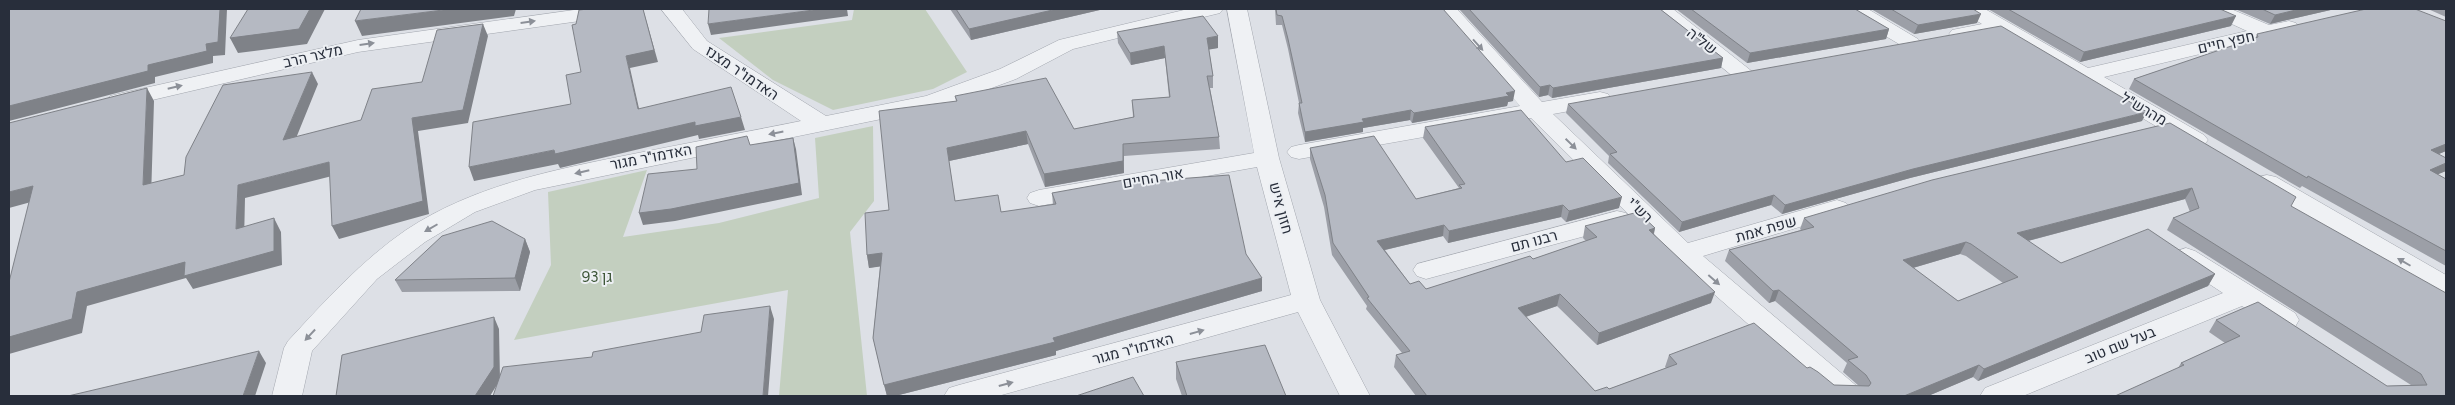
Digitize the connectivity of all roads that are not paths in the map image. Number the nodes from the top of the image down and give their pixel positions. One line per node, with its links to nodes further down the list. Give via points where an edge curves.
1 (623, 9): 18 (street, מלצר הרב, one-way to 1, via 358,46)
2 (671, 9): 20 (street, האדמו"ר מצנז, via 700,45)
3 (1213, 9): 20 (street, האדמו"ר מגור, via 1066,44 1008,74 932,102)
4 (1237, 9): 25 (street, חזון איש)
5 (1446, 9): 19 (street, רש"י, one-way to 19)
6 (1660, 9): 16 (street, של"ה, via 1753,71)
7 (1854, 9): 13 (street)
8 (1971, 9): 11 (street, מהרש"ל)
9 (2216, 9): 12 (street)
10 (2312, 22): 12 (street, חפץ חיים)
11 (1999, 27): 13 (street); 15 (street, מהרש"ל)
12 (2267, 32): 15 (street, חפץ חיים)
13 (1927, 40): 14 (street)
14 (1881, 49)
15 (2085, 75): 21 (street, מהרש"ל)
16 (1715, 78)
17 (1621, 95): 19 (street)
18 (100, 105)
19 (1536, 110): 23 (street); 29 (street, רש"י, one-way to 29)
20 (824, 124): 37 (street, האדמו"ר מגור, one-way to 37, via 528,184 466,207 416,236 368,273 298,348)
21 (2168, 124): 22 (street); 24 (street, מהרש"ל)
22 (2140, 131)
23 (1299, 152)
24 (2218, 153)
25 (1267, 158): 27 (street, אור החיים); 35 (street, חזון איש)
26 (2251, 172): 33 (street, one-way to 26)
27 (1039, 198)
28 (1862, 201): 31 (street, שפת אמת)
29 (1641, 212): 31 (street, רש"י); 32 (street, רבנו תם)
30 (2168, 245): 34 (street)
31 (1683, 253): 40 (street, רש"י, one-way to 40)
32 (1426, 270)
33 (2446, 287)
34 (2246, 294): 36 (street); 41 (street, בעל שם טוב)
35 (1306, 300): 38 (street, האדמו"ר מגור, one-way to 35); 39 (street, חזון איש)
36 (2303, 332)
37 (287, 396)
38 (959, 396)
39 (1355, 396)
40 (1849, 396)
41 (1995, 396)

